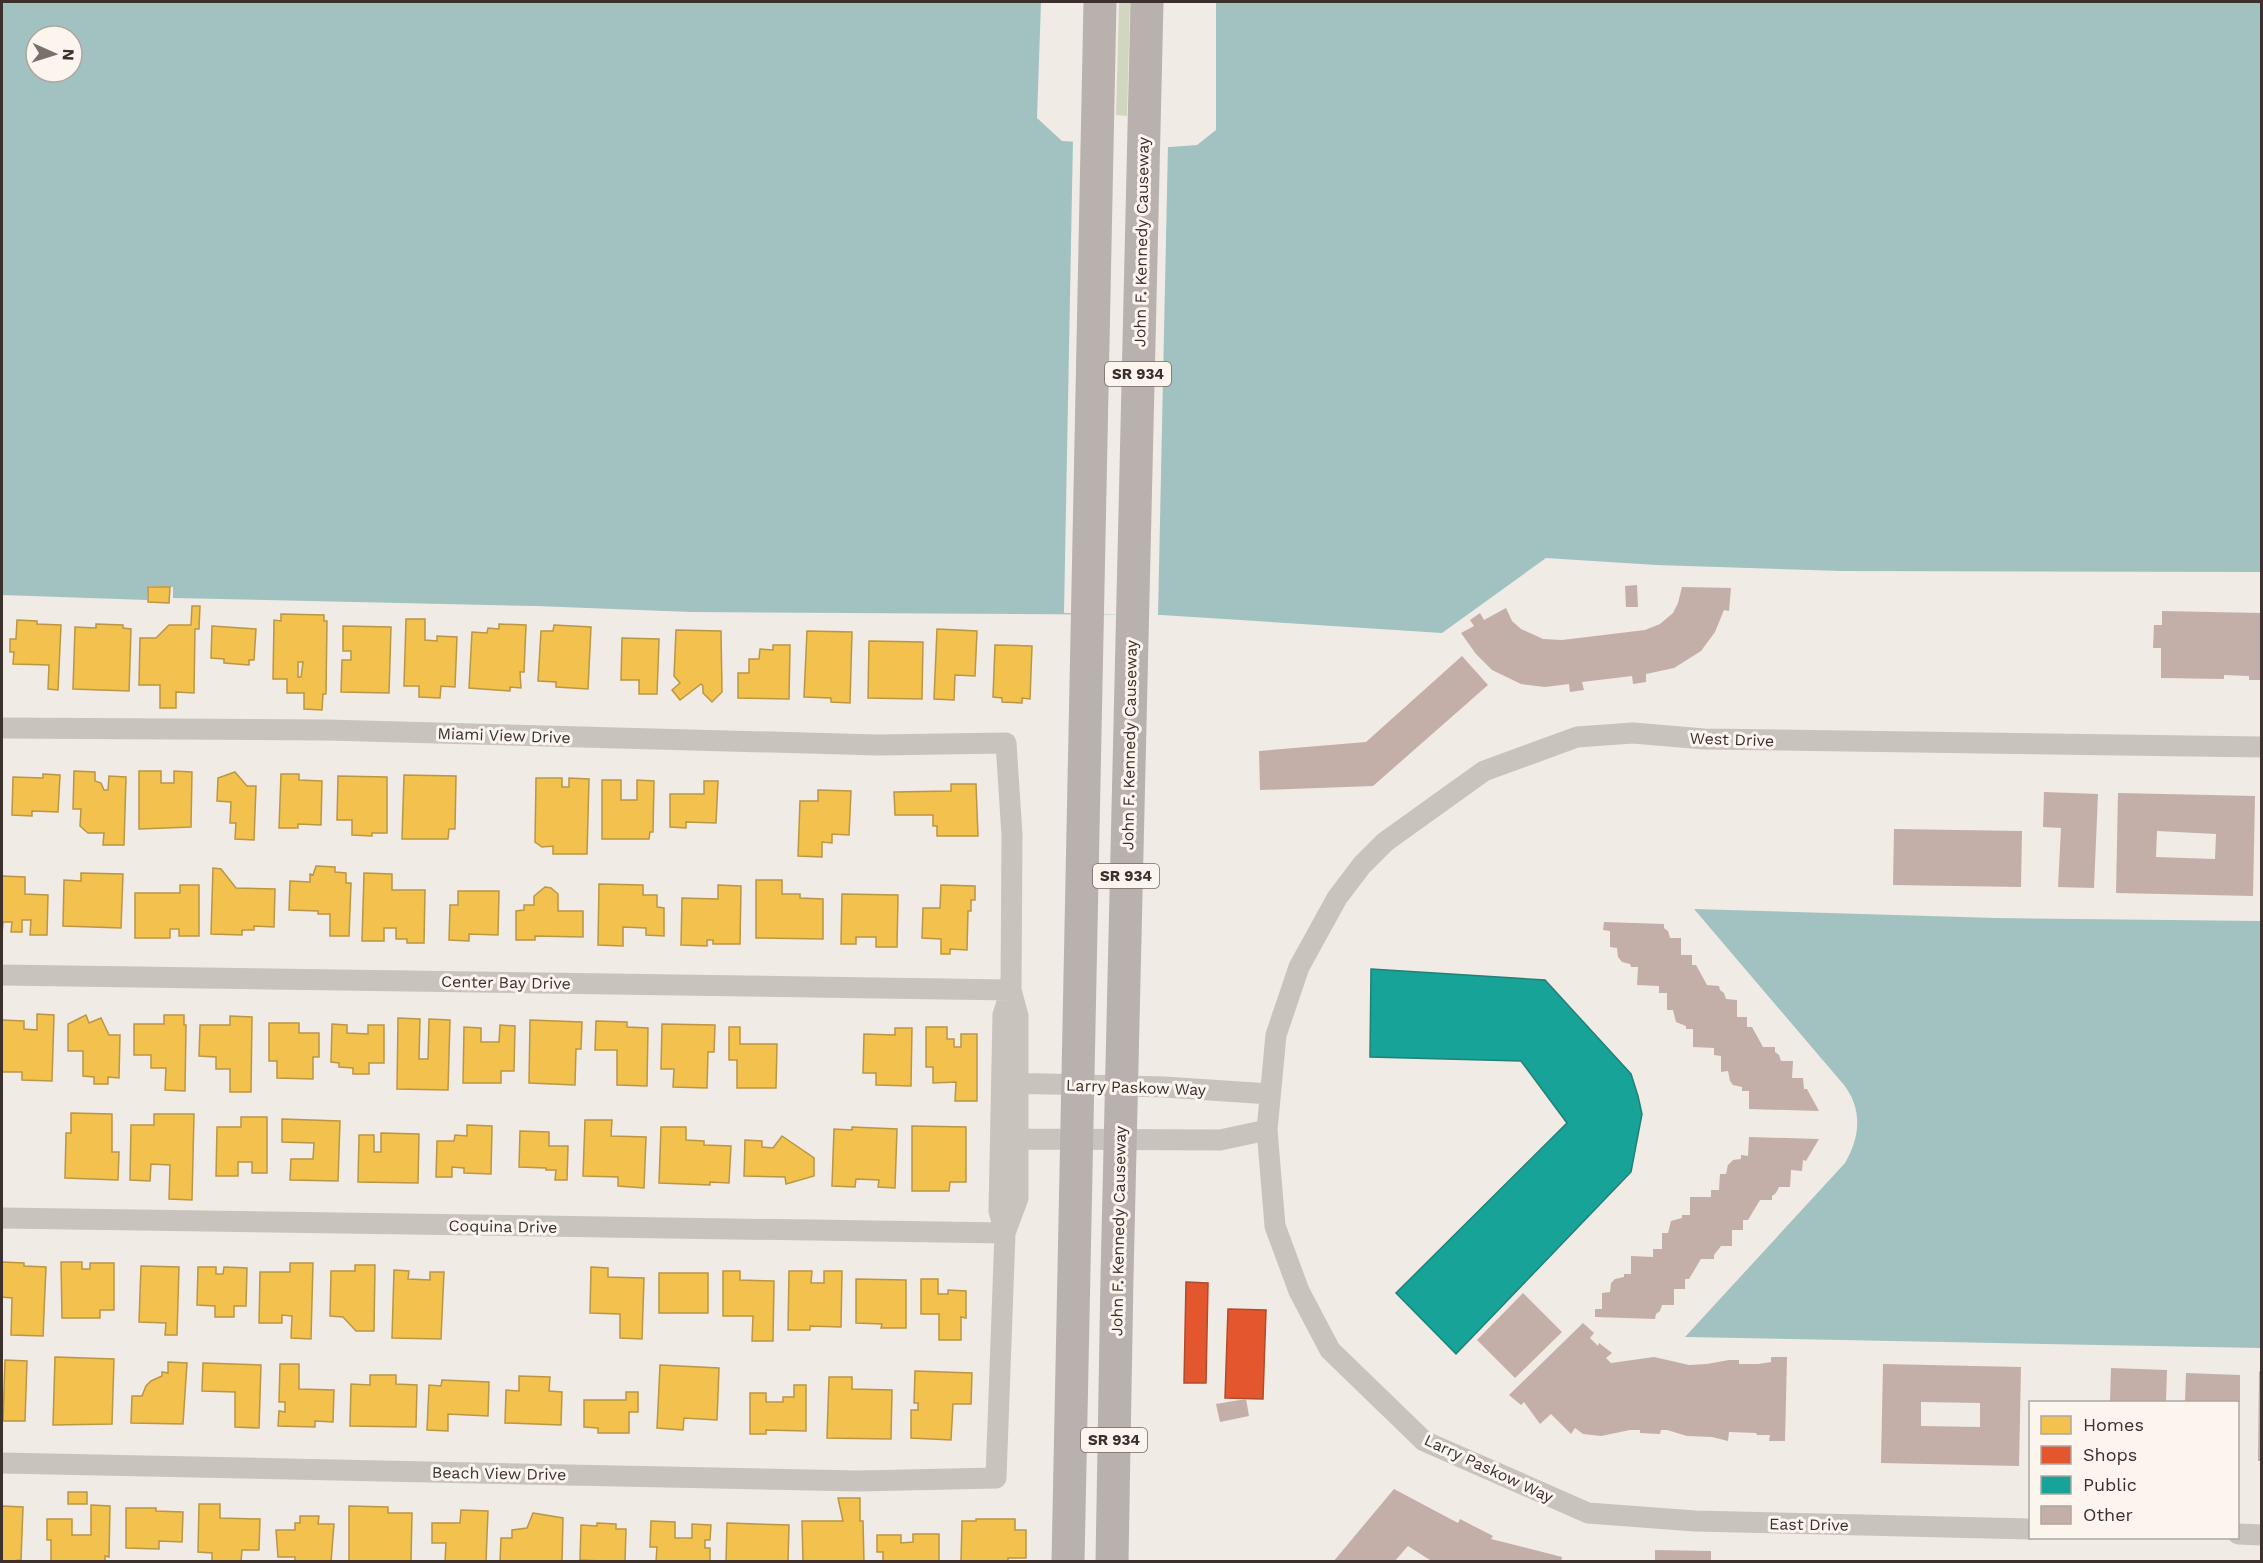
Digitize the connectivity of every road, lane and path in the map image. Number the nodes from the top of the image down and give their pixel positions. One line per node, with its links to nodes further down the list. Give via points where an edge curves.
1 (1100, 2): 9 (main road, SR 934)
2 (1147, 2): 10 (main road, John F. Kennedy Causeway / SR 934)
3 (2, 728): 7 (street, Miami View Drive, via 327,730 878,745 1006,743 1012,835)
4 (2262, 747): 5 (street, West Drive, via 1704,739 1633,733 1577,737 1484,771 1385,842 1337,897)
5 (1299, 967): 11 (street, Larry Paskow Way, via 1276,1035)
6 (2, 975): 7 (street, Center Bay Drive)
7 (1011, 990): 8 (street, via 1003,1015)
8 (1010, 1083): 9 (street, Larry Paskow Way); 14 (street)
9 (1078, 1084): 10 (street, Larry Paskow Way); 13 (main road, SR 934)
10 (1122, 1086): 11 (street, Larry Paskow Way); 15 (main road, John F. Kennedy Causeway / SR 934)
11 (1270, 1094): 12 (street, Larry Paskow Way)
12 (1267, 1130): 15 (street, via 1220,1140); 19 (street, Larry Paskow Way, via 1275,1226 1299,1291 1330,1350 1424,1441)
13 (1077, 1138): 14 (street); 15 (street); 23 (main road, SR 934)
14 (1010, 1139): 17 (street, via 999,1211)
15 (1121, 1139): 24 (main road, John F. Kennedy Causeway / SR 934)
16 (2, 1218): 17 (street, Coquina Drive)
17 (1005, 1233): 18 (street, Beach View Drive, via 996,1478 847,1481)
18 (2, 1463)
19 (1588, 1513): 20 (street, East Drive, via 1695,1521)
20 (2029, 1529)
21 (2239, 1534): 22 (street)
22 (2262, 1535)
23 (1068, 1562)
24 (1112, 1562)

